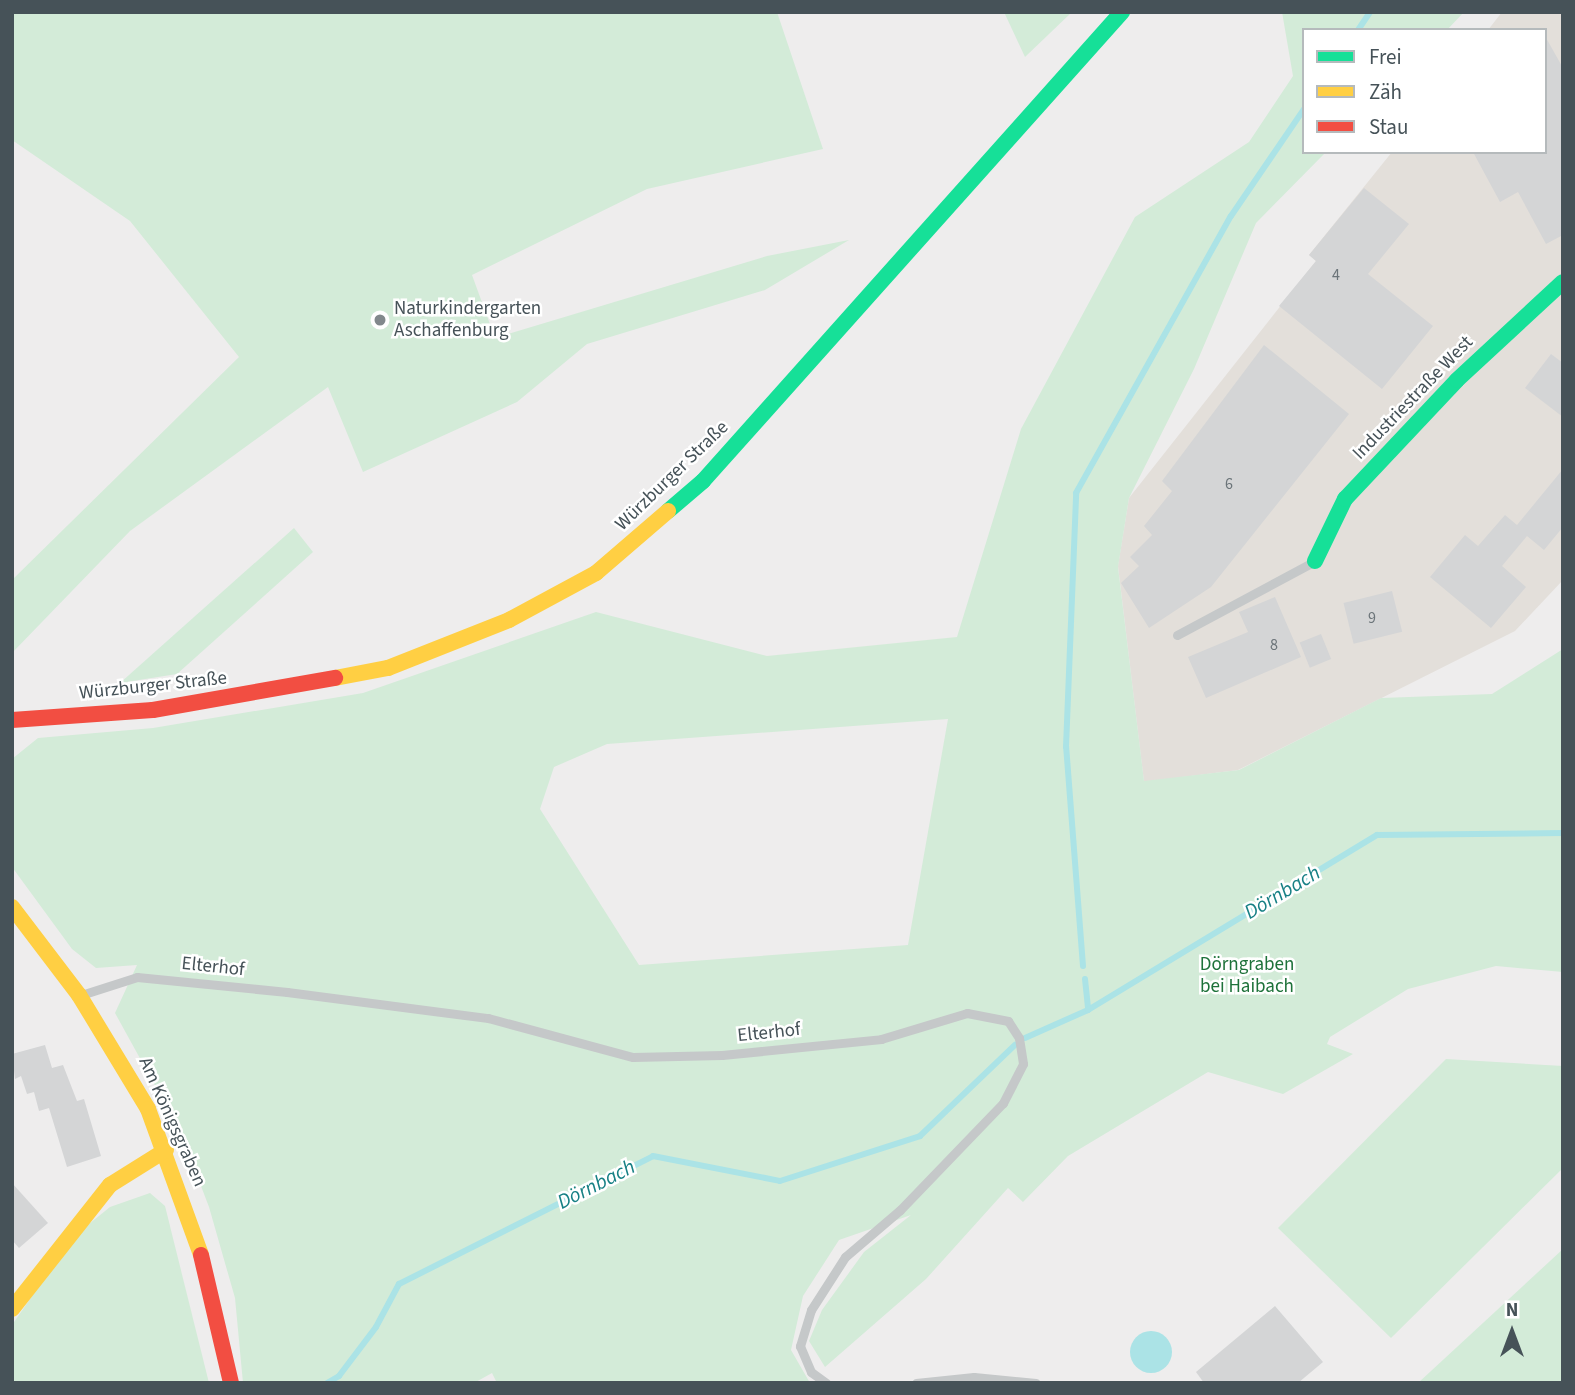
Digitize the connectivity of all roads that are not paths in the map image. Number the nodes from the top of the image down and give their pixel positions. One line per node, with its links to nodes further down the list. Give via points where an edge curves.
1 (1122, 12): 5 (main road, Würzburger Straße, via 703,481 596,573 509,620 388,668 153,710)
2 (1563, 282): 3 (main road, Industriestraße West, via 1457,380 1345,499)
3 (1315, 561): 4 (lane)
4 (1177, 635)
5 (12, 720)
6 (12, 907): 7 (main road, Am Königsgraben)
7 (79, 995): 8 (main road, Am Königsgraben, via 128,1069); 11 (lane, Elterhof, via 137,977 287,992 488,1018 633,1057 722,1055 881,1039 967,1013 1008,1021 1018,1038 1023,1065 1003,1103 845,1257 811,1310 800,1346 811,1372)
8 (166, 1150): 9 (main road, via 110,1185); 10 (main road, Am Königsgraben, via 200,1248)
9 (12, 1309)
10 (231, 1382)
11 (826, 1383)
12 (916, 1383): 13 (lane, via 974,1377)
13 (1036, 1383)

